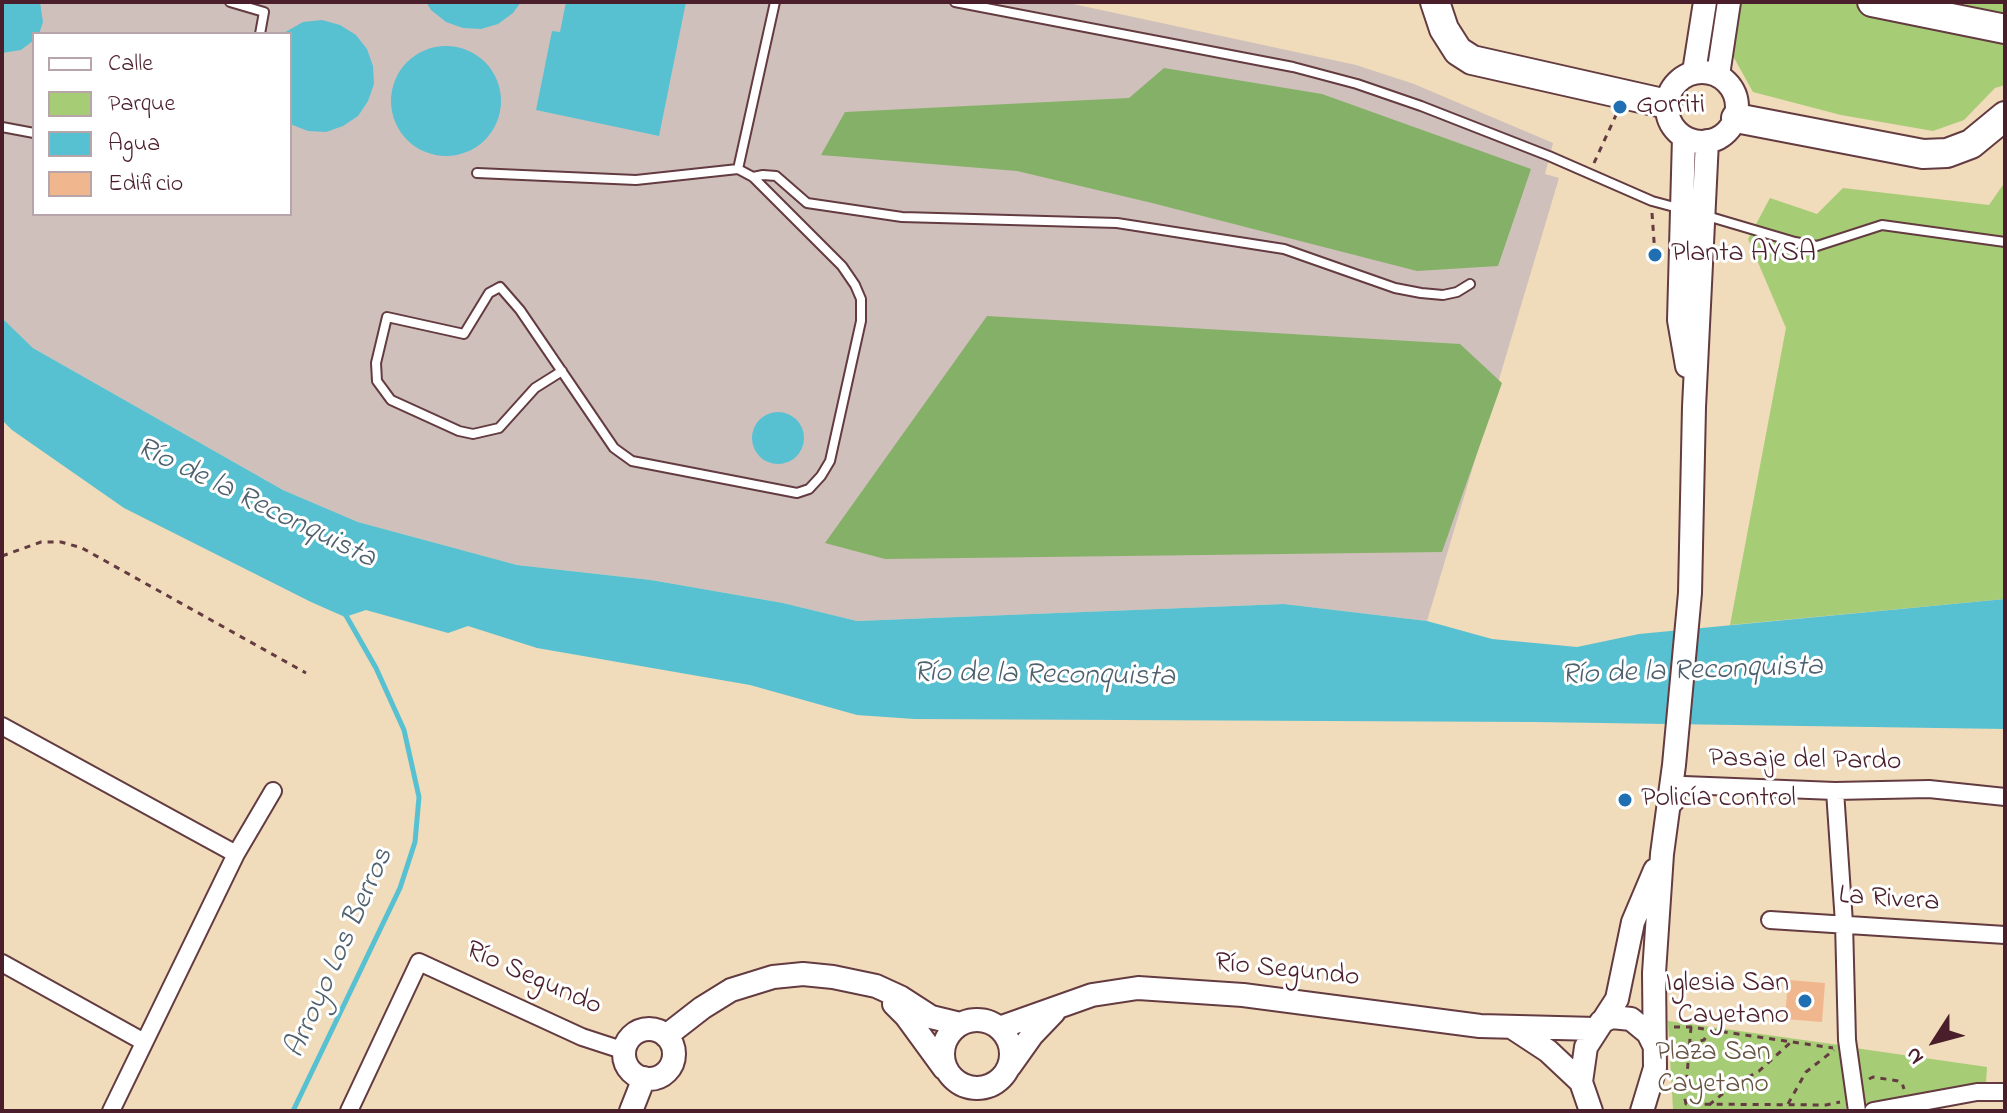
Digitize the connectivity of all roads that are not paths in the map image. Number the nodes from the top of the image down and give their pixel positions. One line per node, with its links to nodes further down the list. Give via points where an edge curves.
1 (230, 2): 9 (lane)
2 (266, 2): 9 (lane)
3 (775, 2): 21 (lane)
4 (955, 2): 24 (lane, via 1357,84 1652,201)
5 (1435, 2): 14 (highway, via 1458,51 1472,60)
6 (1705, 2): 12 (main road)
7 (1729, 2): 13 (main road)
8 (1872, 2): 10 (highway)
9 (264, 12): 11 (lane)
10 (2005, 29)
11 (260, 32)
12 (1694, 72): 13 (main road); 14 (main road, via 1681,78)
13 (1718, 75): 16 (main road, via 1736,93)
14 (1667, 104): 19 (main road, via 1668,117)
15 (2005, 116): 16 (highway, via 1971,144 1923,154)
16 (1736, 118): 20 (main road, via 1725,134)
17 (2, 127): 18 (lane)
18 (32, 133)
19 (1684, 137): 20 (main road); 24 (main road)
20 (1707, 141): 24 (main road)
21 (738, 169): 22 (lane, via 636,180); 23 (lane)
22 (477, 173)
23 (753, 177): 26 (lane, via 776,176 807,203 902,217 1117,223 1284,249 1421,293 1443,295); 27 (lane, via 842,266 861,299 861,321 830,461 809,489 772,490 632,461 614,448)
24 (1693, 212): 25 (lane, via 1817,246 1882,225); 33 (main road, via 1690,593)
25 (2005, 242)
26 (1470, 284)
27 (562, 371): 27 (lane, via 500,287 489,293 464,334 387,317 376,363 377,381 391,400 473,434 499,428 535,388)
28 (2, 726): 32 (street)
29 (273, 791): 32 (street)
30 (1835, 791): 31 (street, Pasaje del Pardo, via 1929,789); 33 (street, Pasaje del Pardo, via 1684,785 1677,790 1672,842); 35 (street)
31 (2005, 797)
32 (236, 854): 46 (street)
33 (1662, 854): 41 (main road, via 1633,922 1617,999); 45 (main road)
34 (1770, 920): 35 (street, La Rivera)
35 (1844, 923): 36 (street, La Rivera); 53 (street, via 1847,1040)
36 (2005, 935)
37 (2, 963): 46 (street)
38 (876, 986): 40 (main road, via 931,1017); 44 (main road, via 803,974 773,977 731,990); 49 (main road, via 906,1016)
39 (1058, 1008): 42 (main road, Río Segundo, via 1092,995 1138,988); 43 (main road, Río Segundo); 48 (main road, Río Segundo)
40 (960, 1024): 43 (main road, via 982,1020); 49 (main road, via 942,1052)
41 (1599, 1025): 42 (main road, Río Segundo); 45 (main road, Río Segundo, via 1612,1017 1631,1019); 51 (main road, via 1586,1047)
42 (1512, 1027): 51 (main road)
43 (999, 1028): 48 (main road, via 1011,1047)
44 (666, 1036): 47 (main road, via 652,1030 637,1032); 50 (main road, via 674,1050 671,1067 658,1078)
45 (1655, 1038): 58 (main road, via 1652,1084)
46 (144, 1042): 54 (street)
47 (625, 1051): 50 (main road, via 628,1067); 55 (street, Río Segundo, via 582,1037 419,962)
48 (1007, 1070): 49 (main road, via 1000,1080 979,1089 967,1088)
49 (948, 1074)
50 (644, 1078): 56 (main road)
51 (1581, 1082): 57 (main road)
52 (2005, 1092): 59 (street)
53 (1856, 1105)
54 (111, 1111)
55 (349, 1111)
56 (631, 1111)
57 (1591, 1111)
58 (1642, 1111)
59 (1873, 1111)

